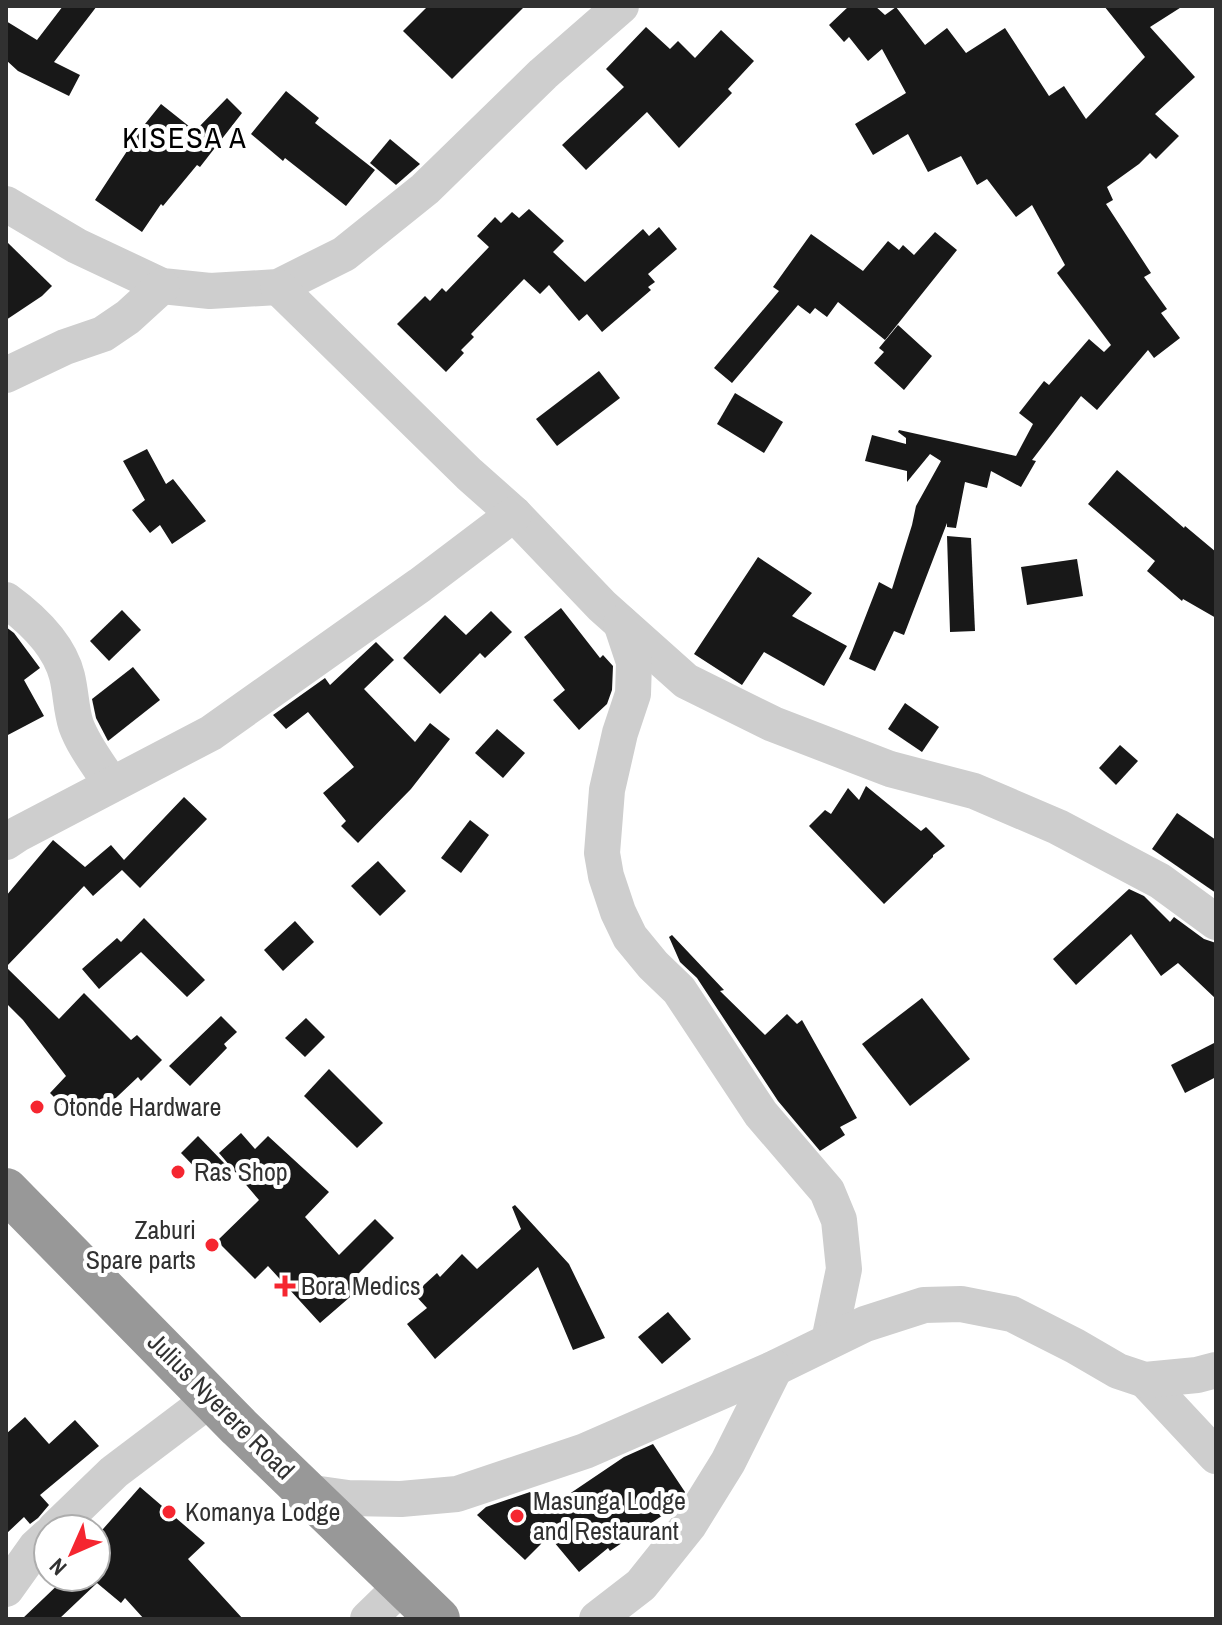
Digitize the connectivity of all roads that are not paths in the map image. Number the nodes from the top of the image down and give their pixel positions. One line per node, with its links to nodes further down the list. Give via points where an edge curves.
1 (621, 6): 4 (street, via 425,189 344,254)
2 (6, 204): 3 (street, via 77,246)
3 (162, 286): 4 (street, via 210,291); 5 (street, via 103,334)
4 (278, 287): 6 (street)
5 (6, 375)
6 (514, 514): 8 (street); 9 (street, via 211,733)
7 (6, 600): 9 (street, via 53,644 66,672 83,742)
8 (621, 623): 11 (street, via 686,681 773,724 890,769 974,791 1058,827 1160,881); 13 (street, via 634,662 633,694 607,790 602,853 606,876 630,937 679,990 761,1114 827,1191 839,1220 844,1269)
9 (111, 784): 10 (street)
10 (6, 842)
11 (1216, 922)
12 (6, 1190): 17 (highway, Julius Nyerere Road)
13 (829, 1341): 14 (street); 16 (street, via 924,1305 961,1304 1012,1314)
14 (775, 1368): 19 (street, via 585,1451 457,1494 401,1499); 26 (street, via 689,1525 641,1585)
15 (1216, 1370): 16 (street)
16 (1145, 1380): 18 (street)
17 (212, 1398): 19 (highway, Julius Nyerere Road); 20 (street, via 114,1472)
18 (1216, 1456)
19 (306, 1492): 22 (highway, Julius Nyerere Road)
20 (72, 1513)
21 (32, 1553): 23 (street)
22 (403, 1585): 24 (street); 25 (highway, Julius Nyerere Road)
23 (6, 1589)
24 (368, 1619)
25 (438, 1619)
26 (597, 1619)

